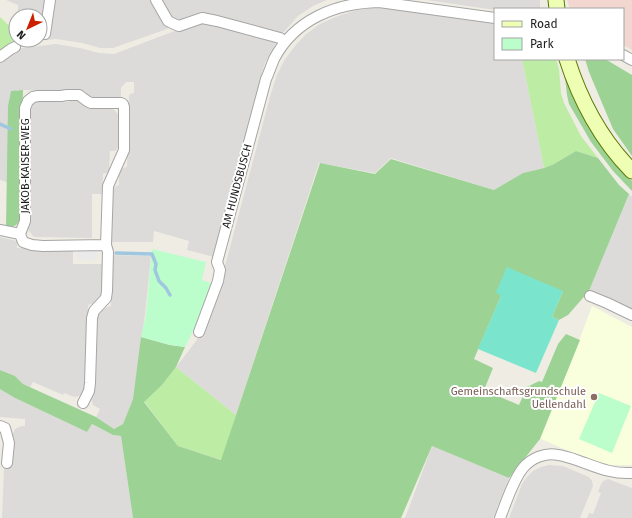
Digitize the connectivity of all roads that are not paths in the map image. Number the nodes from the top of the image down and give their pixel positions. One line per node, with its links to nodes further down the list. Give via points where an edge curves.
1 (50, 0): 3 (street)
2 (156, 0): 5 (street, via 168,21 179,26 202,18 280,38)
3 (48, 14)
4 (494, 18): 5 (street, AM HUNDSBUSCH, via 371,2 341,7 312,18)
5 (285, 42): 15 (street, AM HUNDSBUSCH, via 274,59 266,79 218,262 218,281)
6 (13, 48): 7 (street)
7 (0, 57)
8 (567, 60): 9 (street, via 591,114 620,159)
9 (632, 171)
10 (0, 230): 11 (street)
11 (20, 234): 12 (street, via 23,242 32,245); 12 (street, JAKOB-KAISER-WEG, via 25,221 26,104 38,96 79,95 91,103 121,103 124,107 124,150 108,186)
12 (106, 245): 16 (street, JAKOB-KAISER-WEG, via 106,298 94,311 92,318 90,382)
13 (590, 296): 14 (street)
14 (632, 315)
15 (199, 332)
16 (83, 403)
17 (0, 426): 18 (street, via 5,428 8,443)
18 (7, 464)
19 (632, 473): 20 (street, via 602,470 558,454 547,454 536,458 522,469)
20 (500, 518)

